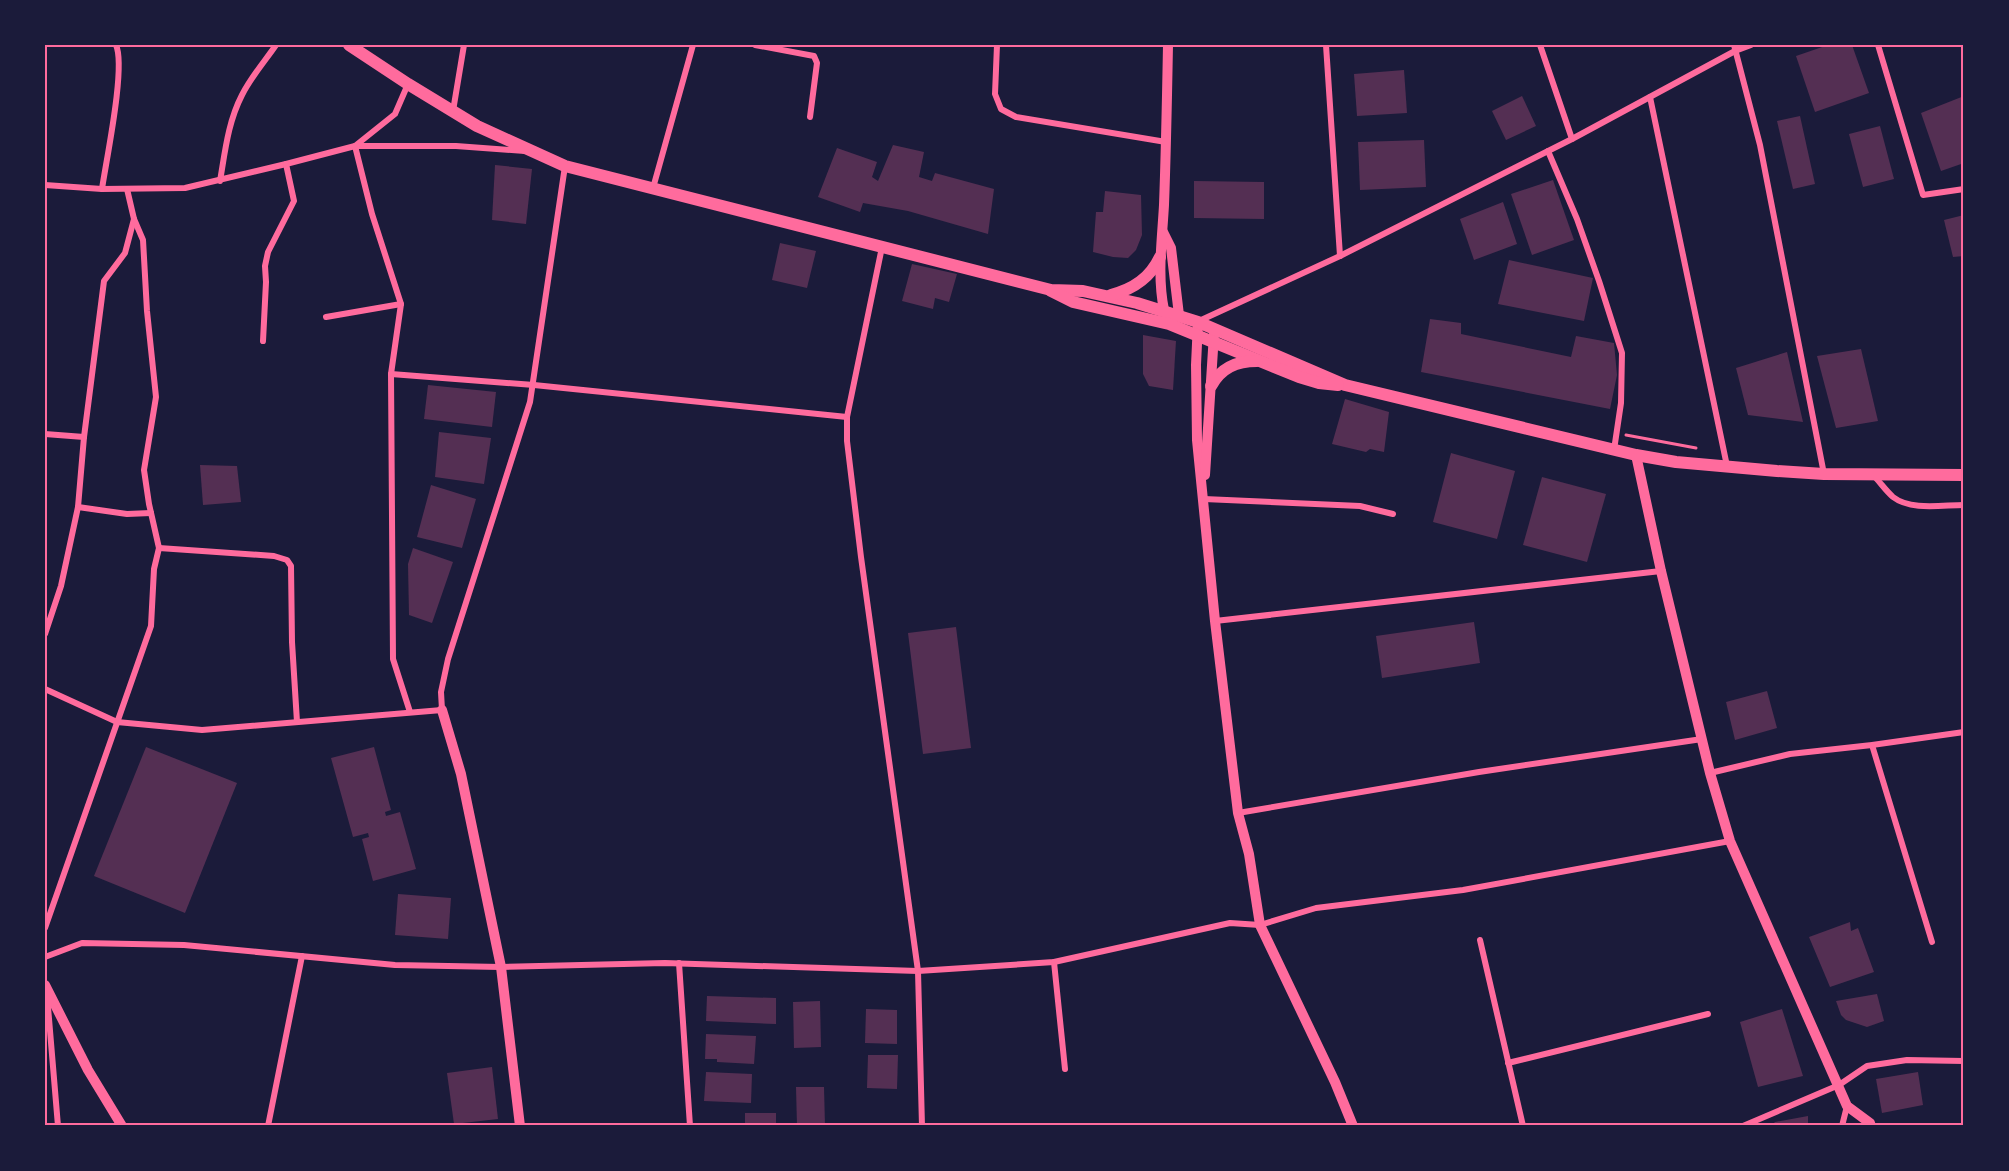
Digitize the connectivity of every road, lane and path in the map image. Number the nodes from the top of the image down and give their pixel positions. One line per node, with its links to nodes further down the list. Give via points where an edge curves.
1 (116, 45): 28 (street, via 120,72)
2 (276, 45): 26 (street, via 242,94 230,127)
3 (349, 45): 15 (main road)
4 (464, 45): 17 (street)
5 (693, 45): 30 (street)
6 (755, 45): 13 (street)
7 (997, 45): 20 (street, via 995,94 1001,109 1016,117)
8 (1168, 45): 20 (street)
9 (1326, 45): 35 (street)
10 (1540, 45): 19 (street)
11 (1751, 45): 14 (street)
12 (1878, 45): 31 (street, via 1923,195)
13 (791, 48): 18 (street, via 814,56 817,63)
14 (1735, 48): 16 (street); 62 (street, via 1760,144)
15 (408, 84): 17 (main road); 21 (street, via 395,114)
16 (1650, 97): 19 (street); 59 (street)
17 (452, 111): 23 (main road)
18 (810, 117)
19 (1572, 138): 22 (street)
20 (1166, 142): 33 (street)
21 (355, 146): 23 (street, via 456,146); 24 (street); 39 (street)
22 (1548, 151): 35 (street); 55 (street, via 1577,219 1622,353)
23 (531, 152): 25 (main road)
24 (286, 165): 26 (street); 47 (street, via 294,201 268,252)
25 (565, 166): 30 (main road); 51 (street)
26 (220, 181): 29 (street, via 185,188)
27 (45, 184): 28 (street)
28 (102, 189): 29 (street)
29 (127, 189): 32 (street)
30 (652, 189): 34 (main road)
31 (1964, 189)
32 (134, 219): 57 (street, via 125,253 104,281); 68 (street, via 143,240 156,397 144,470)
33 (1163, 232): 36 (street); 41 (street, via 1171,248)
34 (882, 247): 37 (main road); 54 (street)
35 (1340, 256): 43 (street)
36 (1160, 257): 38 (main road, via 1141,282); 40 (street)
37 (1051, 290): 38 (main road); 45 (main road, via 1073,302)
38 (1109, 296): 40 (main road)
39 (401, 304): 42 (street); 50 (street)
40 (1164, 310): 41 (main road)
41 (1179, 315): 43 (main road)
42 (326, 317)
43 (1198, 322): 44 (main road); 45 (street); 46 (street)
44 (1214, 328): 48 (street); 52 (main road)
45 (1182, 329): 46 (main road)
46 (1197, 335): 48 (main road); 65 (street, via 1196,432)
47 (263, 341)
48 (1213, 342): 49 (main road); 53 (street)
49 (1260, 361): 52 (main road, via 1308,380); 53 (main road, via 1230,366)
50 (391, 374): 51 (street); 76 (street, via 393,659)
51 (534, 385): 54 (street); 75 (street, via 448,659 441,692)
52 (1345, 385): 58 (main road)
53 (1211, 386): 65 (street)
54 (847, 417): 94 (street, via 854,499)
55 (1617, 433): 58 (street); 59 (path)
56 (45, 434): 57 (street)
57 (84, 437): 67 (street)
58 (1614, 450): 60 (main road)
59 (1724, 452): 61 (street)
60 (1636, 455): 61 (main road); 71 (street)
61 (1727, 467): 62 (main road)
62 (1824, 474): 63 (main road)
63 (1873, 475): 64 (main road); 66 (street, via 1902,503)
64 (1964, 475)
65 (1204, 499): 69 (street, via 1360,506); 72 (street)
66 (1964, 505)
67 (78, 507): 68 (street); 73 (street, via 61,586)
68 (151, 513): 70 (street)
69 (1393, 514)
70 (159, 548): 77 (street, via 151,626); 78 (street, via 287,560 291,566)
71 (1661, 571): 72 (street); 80 (street)
72 (1215, 621): 83 (street)
73 (45, 634)
74 (45, 689): 77 (street)
75 (442, 710): 76 (street); 93 (street, via 461,774)
76 (410, 712): 78 (street)
77 (117, 722): 78 (street, via 202,730); 86 (street)
78 (297, 722)
79 (1964, 732): 81 (street)
80 (1702, 740): 82 (street); 83 (street, via 1479,772)
81 (1872, 745): 82 (street, via 1790,754); 88 (street)
82 (1710, 772): 84 (street)
83 (1238, 813): 85 (street)
84 (1730, 841): 85 (street, via 1463,890 1316,908); 101 (street)
85 (1260, 925): 91 (street, via 1230,923); 109 (street)
86 (45, 928)
87 (1480, 940): 98 (street)
88 (1932, 942)
89 (302, 956): 90 (street, via 184,945 82,943); 93 (street, via 396,965); 105 (street)
90 (45, 957)
91 (1054, 962): 94 (street); 99 (street)
92 (679, 963): 93 (street); 94 (street); 107 (street)
93 (501, 967): 106 (street)
94 (918, 971): 108 (street)
95 (46, 987): 103 (street); 104 (street)
96 (1708, 1014): 98 (street)
97 (1962, 1061): 100 (street); 101 (street, via 1907,1060 1867,1066)
98 (1508, 1063): 110 (street)
99 (1065, 1069)
100 (1964, 1070)
101 (1839, 1086): 102 (street); 111 (street)
102 (1847, 1106): 112 (street); 113 (street)
103 (58, 1126)
104 (122, 1126)
105 (268, 1126)
106 (520, 1126)
107 (690, 1126)
108 (922, 1126)
109 (1353, 1126)
110 (1523, 1126)
111 (1743, 1126)
112 (1842, 1126)
113 (1871, 1126)

